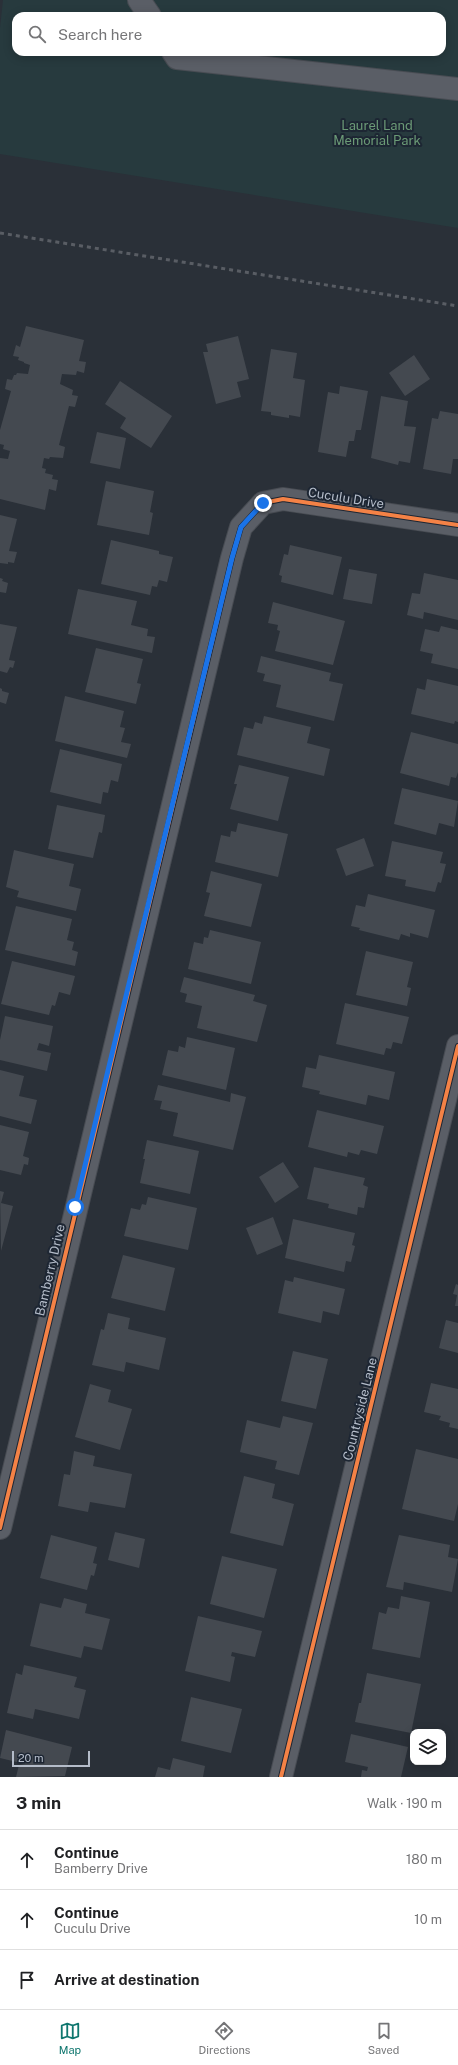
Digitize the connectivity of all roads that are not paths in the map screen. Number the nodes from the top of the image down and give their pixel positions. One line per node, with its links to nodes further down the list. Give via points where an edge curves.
1 (139, 0): 2 (street)
2 (147, 12)
3 (176, 56): 4 (street)
4 (458, 89)
5 (458, 525): 6 (street, Cuculu Drive, via 283,499 263,503)
6 (241, 527): 8 (street, Bamberry Drive)
7 (458, 1046): 9 (street, Countryside Lane)
8 (0, 1528)
9 (281, 1777)

